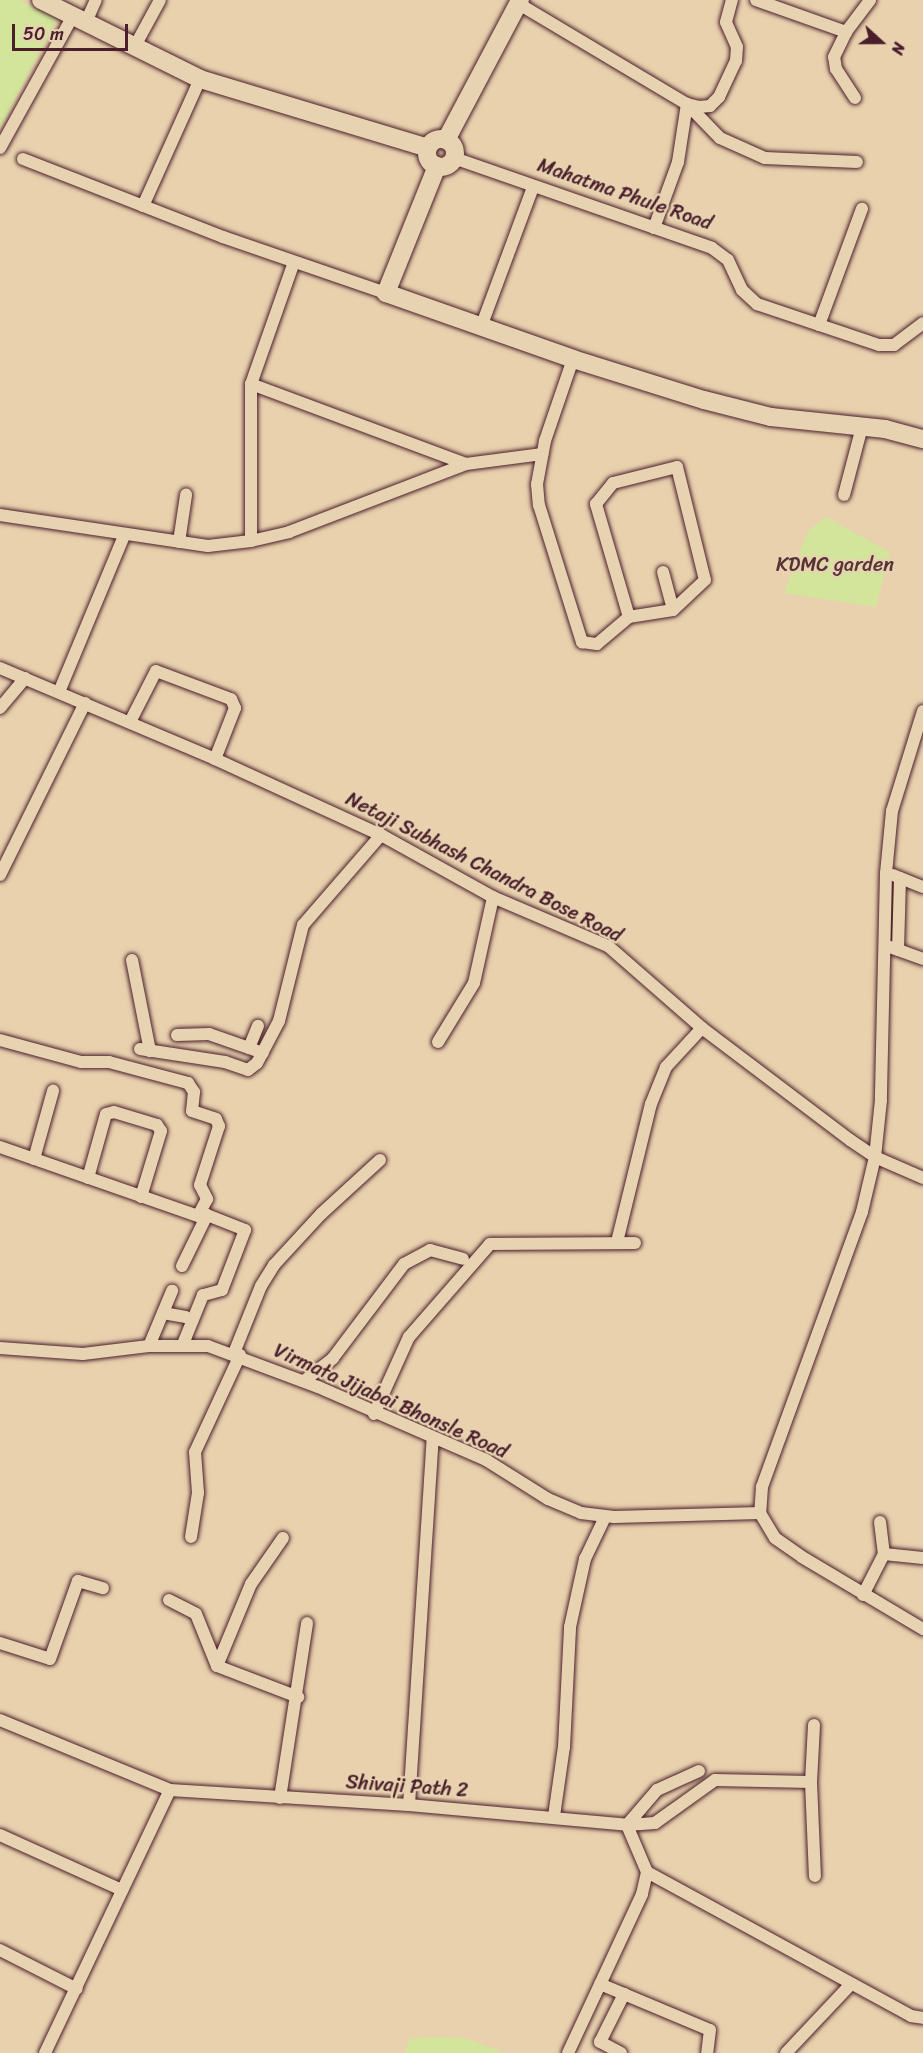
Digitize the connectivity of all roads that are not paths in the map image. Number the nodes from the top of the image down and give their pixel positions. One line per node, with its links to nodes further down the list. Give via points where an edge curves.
1 (41, 0): 8 (street)
2 (96, 0): 8 (street)
3 (160, 0): 10 (street)
4 (732, 0): 13 (street, via 726,22 737,47 727,83 710,106)
5 (756, 0): 9 (street)
6 (870, 0): 9 (street)
7 (519, 2): 13 (street); 14 (street)
8 (80, 19): 10 (street); 15 (street)
9 (846, 32): 12 (street, via 834,57 836,69)
10 (135, 46): 11 (street)
11 (201, 79): 16 (street); 21 (street)
12 (855, 98)
13 (687, 104): 19 (street, via 720,138 765,158); 23 (street, via 678,162)
14 (446, 140): 16 (street, via 433,141); 18 (street, via 453,146)
15 (0, 148)
16 (428, 148): 18 (street, via 430,161)
17 (23, 159): 21 (street)
18 (445, 162): 20 (street, Mahatma Phule Road); 25 (street)
19 (857, 162)
20 (533, 187): 23 (street, Mahatma Phule Road); 28 (street)
21 (143, 206): 24 (street)
22 (862, 209): 27 (street)
23 (654, 228): 27 (street, Mahatma Phule Road, via 712,248 728,260 742,290 757,304)
24 (294, 262): 25 (street); 30 (street)
25 (386, 293): 28 (street)
26 (923, 323): 27 (street, Mahatma Phule Road, via 894,345 879,345)
27 (819, 325)
28 (481, 327): 29 (street)
29 (573, 359): 31 (street, via 771,417); 33 (street)
30 (251, 384): 34 (street); 39 (street)
31 (862, 427): 32 (street); 36 (street)
32 (923, 439)
33 (542, 454): 34 (street); 43 (street, via 537,484 539,505 577,636 582,642 597,644)
34 (466, 464): 39 (street, via 289,532)
35 (186, 495): 40 (street)
36 (844, 495)
37 (0, 515): 38 (street)
38 (124, 536): 40 (street); 46 (street)
39 (251, 541): 40 (street, via 208,546)
40 (180, 542)
41 (663, 572): 42 (street)
42 (673, 610): 43 (street); 43 (street, via 705,580 676,467 613,483 596,504)
43 (629, 617)
44 (0, 668): 45 (street, Netaji Subhash Chandra Bose Road)
45 (25, 678): 46 (street, Netaji Subhash Chandra Bose Road); 48 (street)
46 (59, 692): 47 (street, Netaji Subhash Chandra Bose Road)
47 (85, 703): 50 (street, Netaji Subhash Chandra Bose Road); 54 (street)
48 (0, 708)
49 (923, 711): 53 (street, via 892,811)
50 (130, 722): 51 (street, Netaji Subhash Chandra Bose Road); 51 (street, via 156,671 231,699 235,708)
51 (215, 759): 52 (street, Netaji Subhash Chandra Bose Road)
52 (381, 835): 57 (street, Netaji Subhash Chandra Bose Road); 68 (street, via 303,925 279,1022)
53 (886, 873): 55 (street); 58 (street)
54 (0, 875)
55 (900, 878): 56 (street); 59 (street)
56 (923, 886)
57 (493, 897): 63 (street, Netaji Subhash Chandra Bose Road, via 608,946); 66 (street, via 474,983)
58 (884, 944): 59 (street); 71 (street, via 881,1100)
59 (898, 950): 60 (street)
60 (923, 959)
61 (132, 960): 68 (street, via 145,1050 248,1070)
62 (258, 1026): 67 (street)
63 (702, 1028): 71 (street, Netaji Subhash Chandra Bose Road); 77 (street, via 666,1067 651,1104)
64 (177, 1035): 67 (street, via 209,1034)
65 (0, 1040): 76 (street, via 81,1062 109,1062 192,1086 192,1111 219,1122 200,1185 207,1199 203,1210 194,1216)
66 (438, 1042)
67 (249, 1048): 68 (street)
68 (263, 1053)
69 (54, 1091): 72 (street)
70 (0, 1147): 72 (street)
71 (875, 1157): 75 (street, Netaji Subhash Chandra Bose Road); 91 (street, via 862,1212 762,1487)
72 (34, 1159): 74 (street)
73 (380, 1160): 87 (street, via 321,1214 274,1265)
74 (88, 1178): 76 (street); 76 (street, via 106,1114 114,1112 157,1125 162,1131)
75 (923, 1178)
76 (141, 1197)
77 (618, 1242): 78 (street); 89 (street, via 490,1244 409,1337)
78 (635, 1243)
79 (463, 1259): 88 (street, via 430,1250 404,1264 333,1358)
80 (182, 1266): 84 (street, via 207,1215 245,1230 222,1290 203,1295)
81 (172, 1291): 82 (street)
82 (163, 1313): 83 (street); 85 (street)
83 (186, 1317)
84 (183, 1344): 85 (street, Virmata Jijabai Bhonsle Road); 87 (street, Virmata Jijabai Bhonsle Road)
85 (149, 1346): 86 (street, Virmata Jijabai Bhonsle Road, via 83,1354)
86 (0, 1348)
87 (237, 1354): 88 (street, Virmata Jijabai Bhonsle Road); 94 (street, via 195,1452 198,1493)
88 (304, 1381): 89 (street, Virmata Jijabai Bhonsle Road)
89 (374, 1414): 90 (street, Virmata Jijabai Bhonsle Road)
90 (433, 1438): 92 (street, Virmata Jijabai Bhonsle Road, via 486,1460 548,1499 581,1513); 112 (street)
91 (760, 1513): 92 (street, Virmata Jijabai Bhonsle Road); 99 (street, via 776,1538)
92 (606, 1517): 113 (street, via 585,1559 570,1627 564,1748)
93 (880, 1522): 96 (street)
94 (191, 1537)
95 (283, 1538): 104 (street, via 251,1584)
96 (884, 1554): 97 (street); 99 (street)
97 (923, 1558)
98 (103, 1588): 103 (street, via 78,1581 50,1659)
99 (864, 1594): 102 (street)
100 (169, 1600): 104 (street, via 196,1614)
101 (307, 1623): 105 (street)
102 (923, 1629)
103 (0, 1643)
104 (217, 1666): 105 (street)
105 (298, 1697): 111 (street)
106 (0, 1720): 110 (street, Shivaji Path 2)
107 (814, 1725): 109 (street)
108 (699, 1771): 114 (street, via 657,1790)
109 (811, 1782): 114 (street, Shivaji Path 2, via 715,1780 655,1823); 117 (street)
110 (170, 1790): 111 (street, Shivaji Path 2); 118 (street)
111 (280, 1798): 112 (street, Shivaji Path 2)
112 (409, 1804): 113 (street, Shivaji Path 2)
113 (554, 1816): 114 (street, Shivaji Path 2)
114 (627, 1825): 116 (street)
115 (0, 1835): 118 (street)
116 (647, 1872): 120 (street, via 642,1894); 121 (street)
117 (814, 1876)
118 (122, 1890): 122 (street)
119 (0, 1950): 122 (street)
120 (600, 1984): 123 (street); 126 (street)
121 (851, 1984): 124 (street, via 911,2016); 129 (street)
122 (77, 1989): 125 (street)
123 (624, 1994): 127 (street, via 600,2042); 128 (street, via 710,2030)
124 (923, 2018)
125 (45, 2053)
126 (568, 2053)
127 (621, 2053)
128 (707, 2053)
129 (786, 2053)

